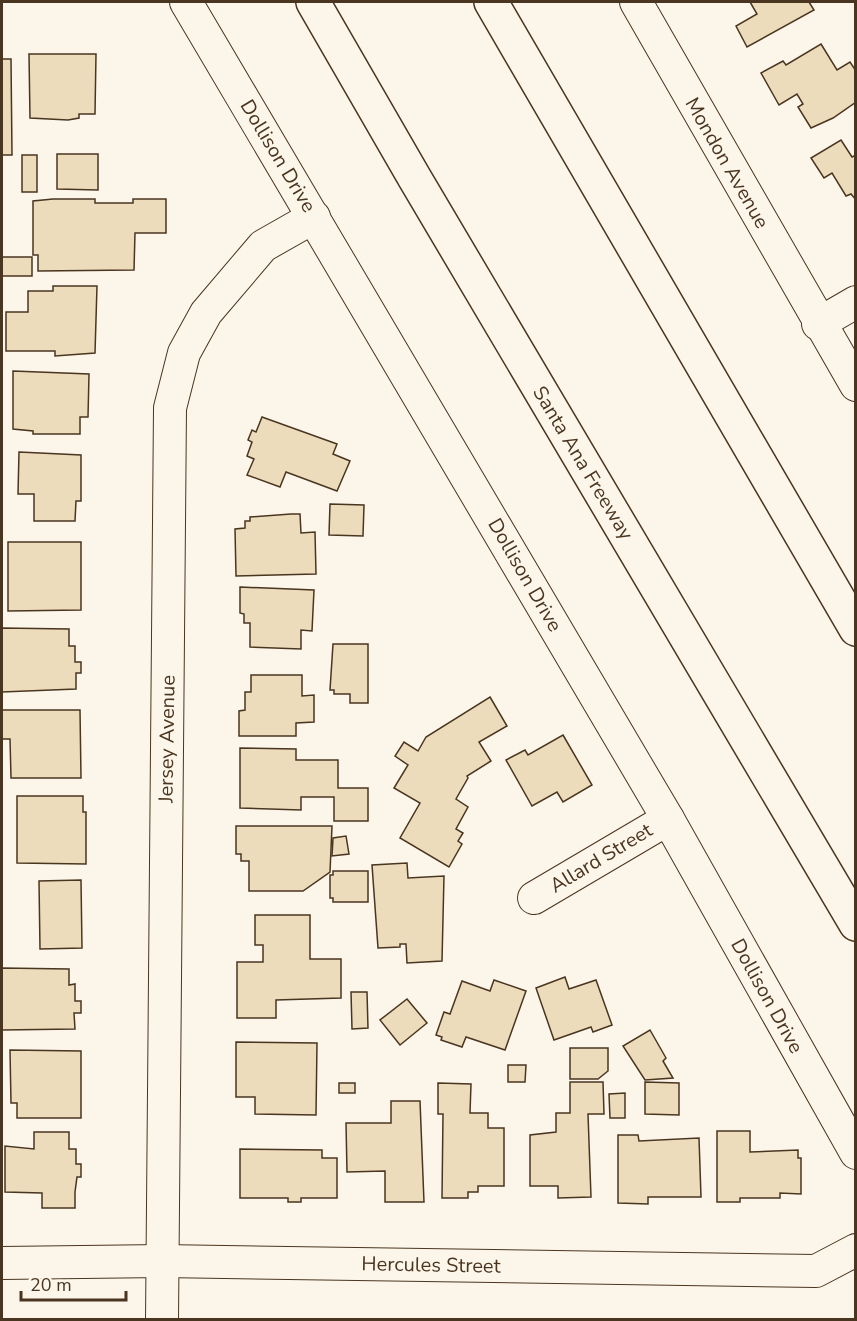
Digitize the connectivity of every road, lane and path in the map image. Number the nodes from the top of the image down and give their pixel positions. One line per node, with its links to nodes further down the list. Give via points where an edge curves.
1 (186, 2): 5 (street, Dollison Drive)
2 (313, 2): 12 (highway, Santa Ana Freeway)
3 (490, 2): 9 (highway)
4 (636, 2): 7 (street, Mondon Avenue)
5 (314, 218): 10 (street, Dollison Drive); 15 (street, Jersey Avenue, via 263,246 206,313 184,353 170,408)
6 (855, 302): 7 (street)
7 (818, 324): 8 (street, Mondon Avenue)
8 (855, 385)
9 (855, 629)
10 (668, 819): 11 (street, Allard Street); 13 (street, Dollison Drive)
11 (534, 898)
12 (855, 924)
13 (855, 1153)
14 (855, 1250): 15 (street, Hercules Street, via 816,1271)
15 (162, 1261): 16 (street, Hercules Street); 17 (street, Jersey Avenue)
16 (2, 1263)
17 (162, 1320)

